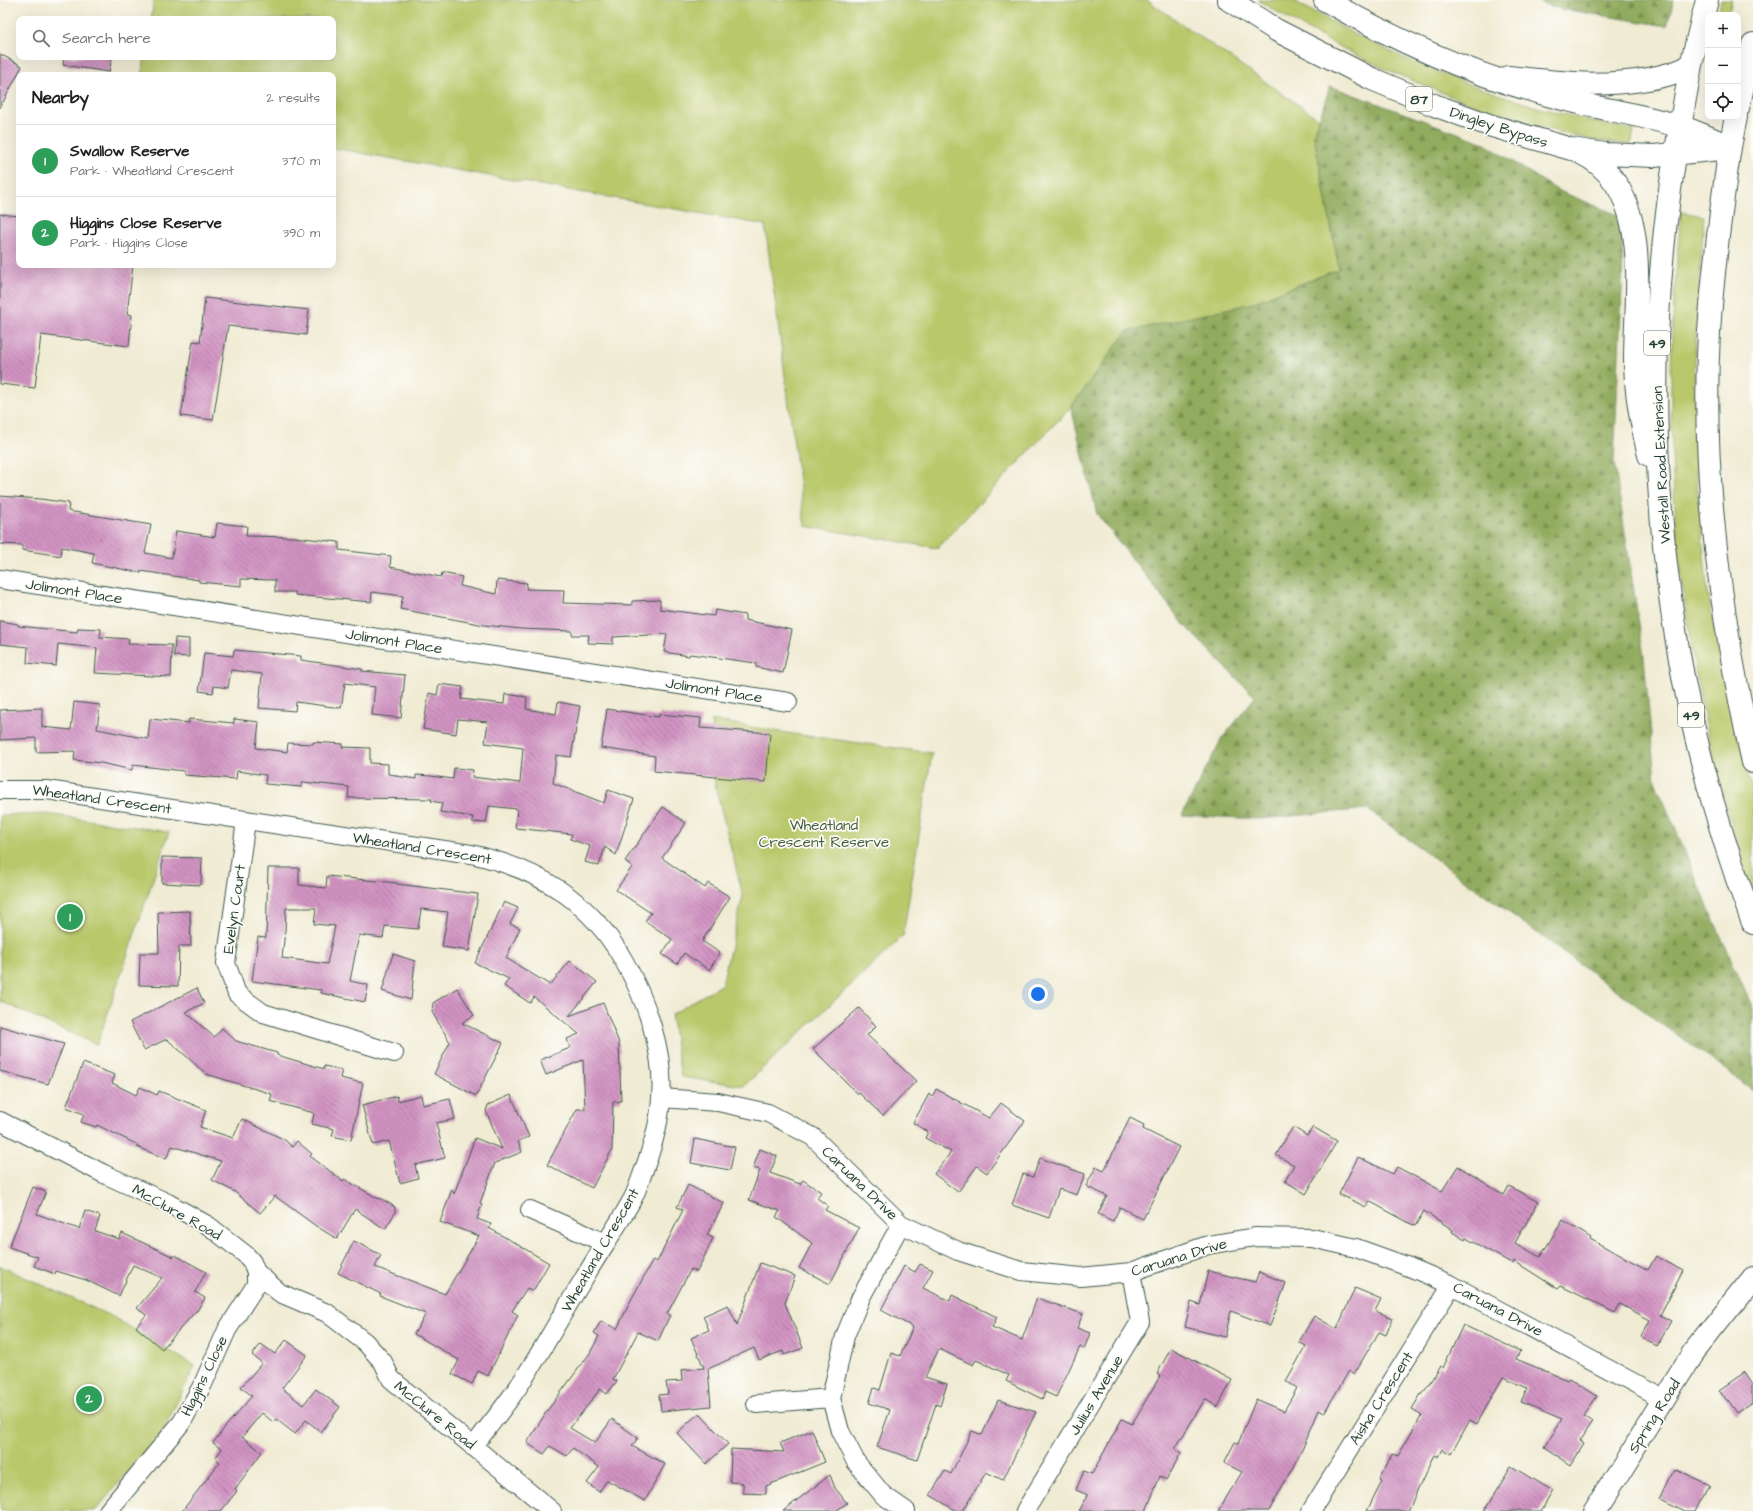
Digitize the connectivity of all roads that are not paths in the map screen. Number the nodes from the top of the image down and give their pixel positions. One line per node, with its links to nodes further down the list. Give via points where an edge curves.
1 (1229, 0): 11 (main road, Dingley Bypass / 87, via 1276,30 1404,93 1492,126)
2 (1324, 0): 6 (main road, via 1363,22)
3 (1707, 0): 5 (main road, Westall Road Extension / 49)
4 (1753, 44): 7 (main road)
5 (1692, 65): 6 (main road, via 1662,76 1603,85); 9 (main road, Westall Road Extension / 49)
6 (1482, 75): 9 (main road, via 1585,105)
7 (1741, 95)
8 (1735, 120): 10 (main road)
9 (1680, 127): 10 (main road); 12 (main road, Westall Road Extension / 49)
10 (1730, 147): 12 (main road, 87); 16 (main road, via 1713,282 1708,385 1709,453 1719,573 1729,645)
11 (1571, 149): 12 (main road, Dingley Bypass / 87, via 1622,156); 13 (main road, via 1590,157 1612,176 1630,215 1638,270 1635,360 1640,419)
12 (1675, 154): 13 (main road, Westall Road Extension / 49, via 1662,265 1657,342 1657,429)
13 (1661, 500): 19 (main road, Westall Road Extension / 49, via 1673,624 1684,683 1706,779)
14 (0, 579): 15 (street, Jolimont Place)
15 (788, 702)
16 (1753, 762)
17 (0, 790): 18 (street, Wheatland Crescent, via 47,790)
18 (246, 820): 20 (street, Evelyn Court, via 226,963 237,994 263,1013); 21 (street, Wheatland Crescent, via 471,854 526,872 571,897 610,939 630,971 650,1020 655,1040 660,1067)
19 (1753, 923)
20 (394, 1053)
21 (661, 1098): 24 (street, Caruana Drive, via 718,1102 768,1113 812,1137); 25 (street, Wheatland Crescent, via 652,1148 634,1197)
22 (0, 1122): 26 (street, McClure Road, via 168,1203 209,1226 246,1254)
23 (530, 1210): 25 (street)
24 (901, 1224): 27 (street, Caruana Drive, via 958,1251 1021,1271 1081,1277); 32 (street, via 860,1297 845,1336)
25 (605, 1243): 35 (street, Wheatland Crescent, via 523,1379)
26 (256, 1272): 35 (street, McClure Road, via 280,1293 326,1312 365,1342 378,1355 391,1379); 36 (street, Higgins Close, via 256,1285 227,1330 203,1384 182,1422)
27 (1131, 1272): 29 (street, Caruana Drive, via 1208,1245 1255,1237 1312,1238 1356,1248); 39 (street, Julius Avenue, via 1140,1322)
28 (1753, 1278): 31 (main road, Spring Road)
29 (1452, 1285): 33 (street, Caruana Drive); 40 (street, Aisha Crescent)
30 (1753, 1293): 31 (main road, Spring Road)
31 (1717, 1323): 33 (main road, Spring Road, via 1693,1353)
32 (831, 1398): 34 (street); 38 (street, via 840,1431 856,1462 883,1495)
33 (1664, 1399): 41 (main road, Spring Road)
34 (756, 1404)
35 (473, 1447): 37 (street, McClure Road)
36 (108, 1511)
37 (552, 1511)
38 (906, 1511)
39 (1025, 1511)
40 (1311, 1511)
41 (1594, 1511)

